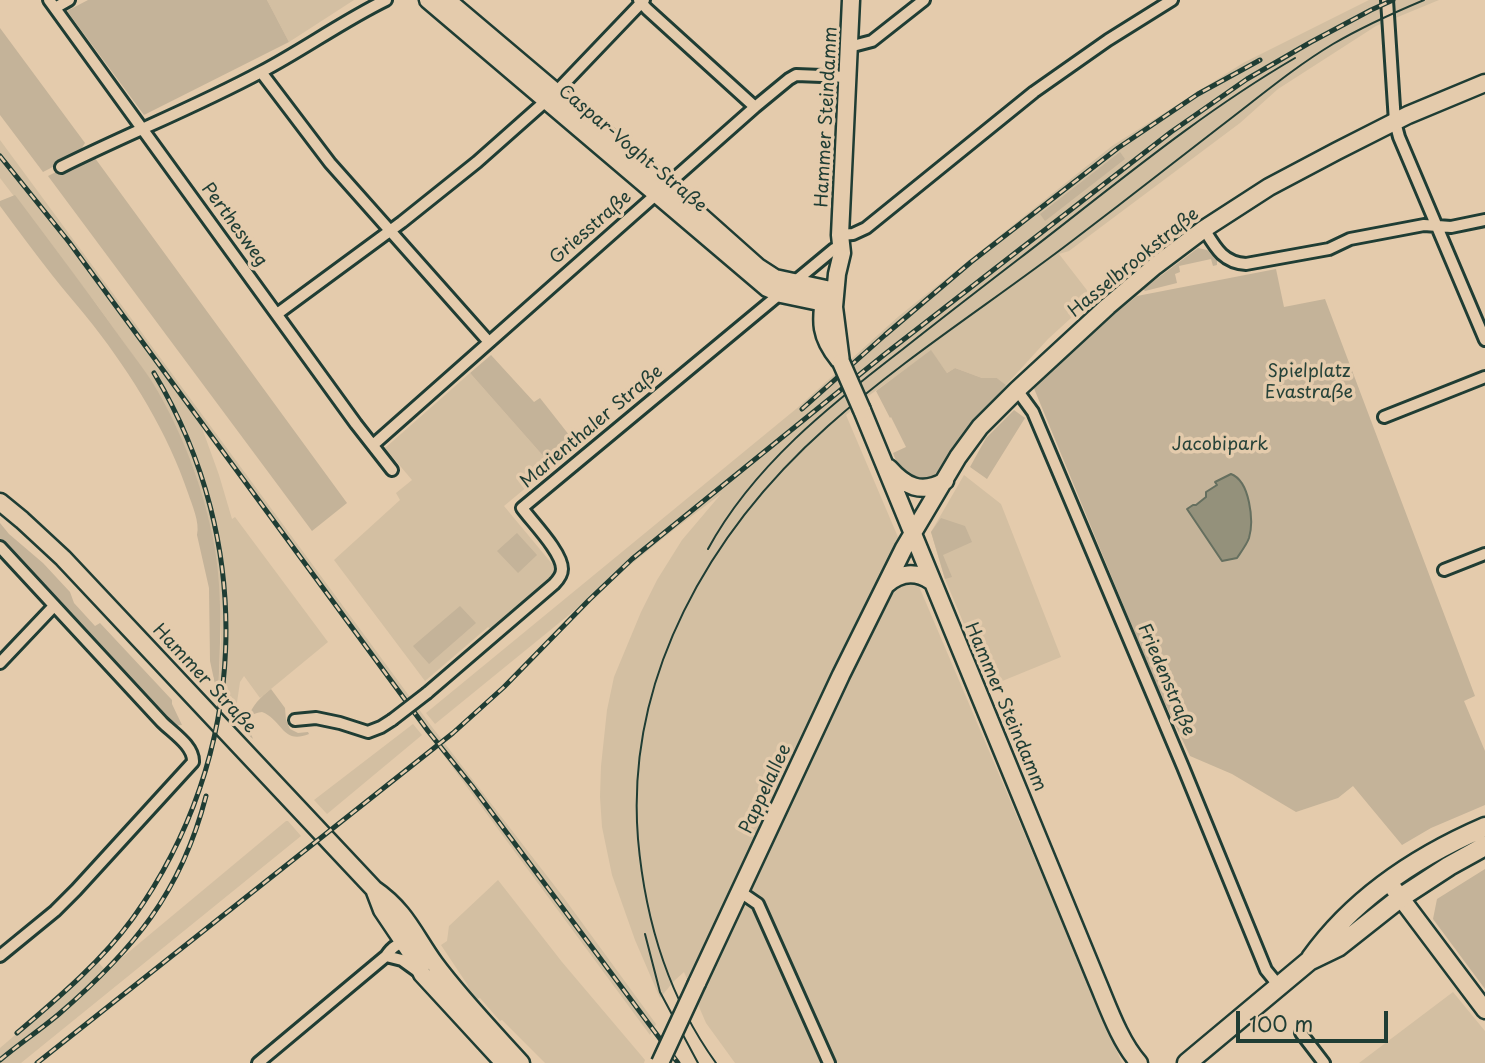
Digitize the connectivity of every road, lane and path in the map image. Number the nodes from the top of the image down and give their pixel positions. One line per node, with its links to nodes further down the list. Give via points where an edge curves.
1 (69, 0): 11 (street)
2 (371, 0): 12 (street)
3 (386, 0): 12 (street)
4 (428, 0): 17 (street, Caspar-Voght-Straße)
5 (447, 0): 17 (street, Caspar-Voght-Straße)
6 (851, 0): 13 (street, Hammer Steindamm)
7 (924, 0): 13 (street, via 872,41)
8 (1172, 0): 27 (street, Marienthaler Straße, via 1034,92 866,228)
9 (1387, 0): 19 (street)
10 (641, 1): 17 (street); 18 (street)
11 (52, 4): 20 (street, Perthesweg)
12 (361, 12): 14 (street)
13 (849, 47): 15 (street, Hammer Steindamm)
14 (261, 72): 20 (street); 26 (street, via 330,163)
15 (848, 77): 18 (street, Griesstraße, via 796,75); 27 (street, Hammer Steindamm)
16 (1485, 83): 19 (street, Hasselbrookstraße)
17 (551, 96): 22 (street, Caspar-Voght-Straße); 26 (street)
18 (755, 107): 22 (street, Griesstraße)
19 (1395, 122): 24 (street); 25 (street, Hasselbrookstraße, via 1269,187)
20 (142, 130): 21 (street); 30 (street, Perthesweg)
21 (61, 167)
22 (662, 190): 28 (street, Caspar-Voght-Straße); 32 (street, Griesstraße)
23 (1485, 220): 24 (street)
24 (1438, 226): 25 (street, via 1350,239 1329,249 1246,264 1223,256); 31 (street)
25 (1204, 229): 34 (street, Hasselbrookstraße, via 1131,286)
26 (390, 231): 30 (street); 32 (street)
27 (837, 242): 28 (street, Marienthaler Straße); 29 (street, Hammer Steindamm)
28 (787, 288): 29 (street, Caspar-Voght-Straße); 49 (street, Marienthaler Straße, bridge, via 522,508 560,561 562,569 554,584 381,727 368,732 316,718)
29 (828, 297): 37 (street, Hammer Steindamm, bridge, via 821,315 824,336 841,362)
30 (277, 314): 36 (street, Perthesweg)
31 (1485, 340)
32 (488, 341): 36 (street, Griesstraße)
33 (1485, 377): 35 (street)
34 (1017, 390): 39 (street, Hasselbrookstraße, via 970,439); 62 (street, Friedenstraße, via 1033,411 1266,970)
35 (1384, 417)
36 (373, 445): 38 (street, Perthesweg)
37 (885, 463): 39 (street, via 914,487); 41 (street, Hammer Steindamm)
38 (392, 470)
39 (945, 481): 41 (street, Hasselbrookstraße)
40 (0, 502): 53 (street, Hammer Straße, via 63,558)
41 (912, 535): 45 (street, Hammer Steindamm); 46 (street, Pappelallee)
42 (0, 547): 47 (street)
43 (1485, 554): 44 (street)
44 (1444, 570)
45 (931, 581): 46 (street, via 905,574); 70 (street, Hammer Steindamm, via 1113,1018)
46 (886, 585): 54 (street, Pappelallee)
47 (54, 606): 48 (street); 58 (street, via 185,743 193,762 76,890)
48 (0, 663)
49 (295, 720)
50 (1485, 827): 52 (main road, via 1430,853)
51 (1485, 846): 55 (main road)
52 (1388, 881): 55 (street); 60 (main road, via 1328,935)
53 (374, 889): 56 (street, Hammer Straße); 57 (street, Hammer Straße, via 401,911)
54 (739, 891): 68 (street, Pappelallee, bridge); 69 (street, via 758,904)
55 (1400, 898): 60 (main road, via 1338,947); 63 (street)
56 (403, 942): 57 (street); 59 (street); 61 (street, Hammer Straße)
57 (428, 952): 67 (street, Hammer Straße, via 459,995)
58 (0, 956)
59 (386, 956): 61 (street, Hammer Straße, via 402,960); 65 (street)
60 (1309, 961): 62 (main road)
61 (422, 974): 66 (street, Hammer Straße)
62 (1279, 986): 71 (main road)
63 (1485, 1010)
64 (1301, 1033): 72 (street)
65 (258, 1063)
66 (504, 1063)
67 (521, 1063)
68 (660, 1063)
69 (829, 1063)
70 (1139, 1063)
71 (1187, 1063)
72 (1324, 1063)

